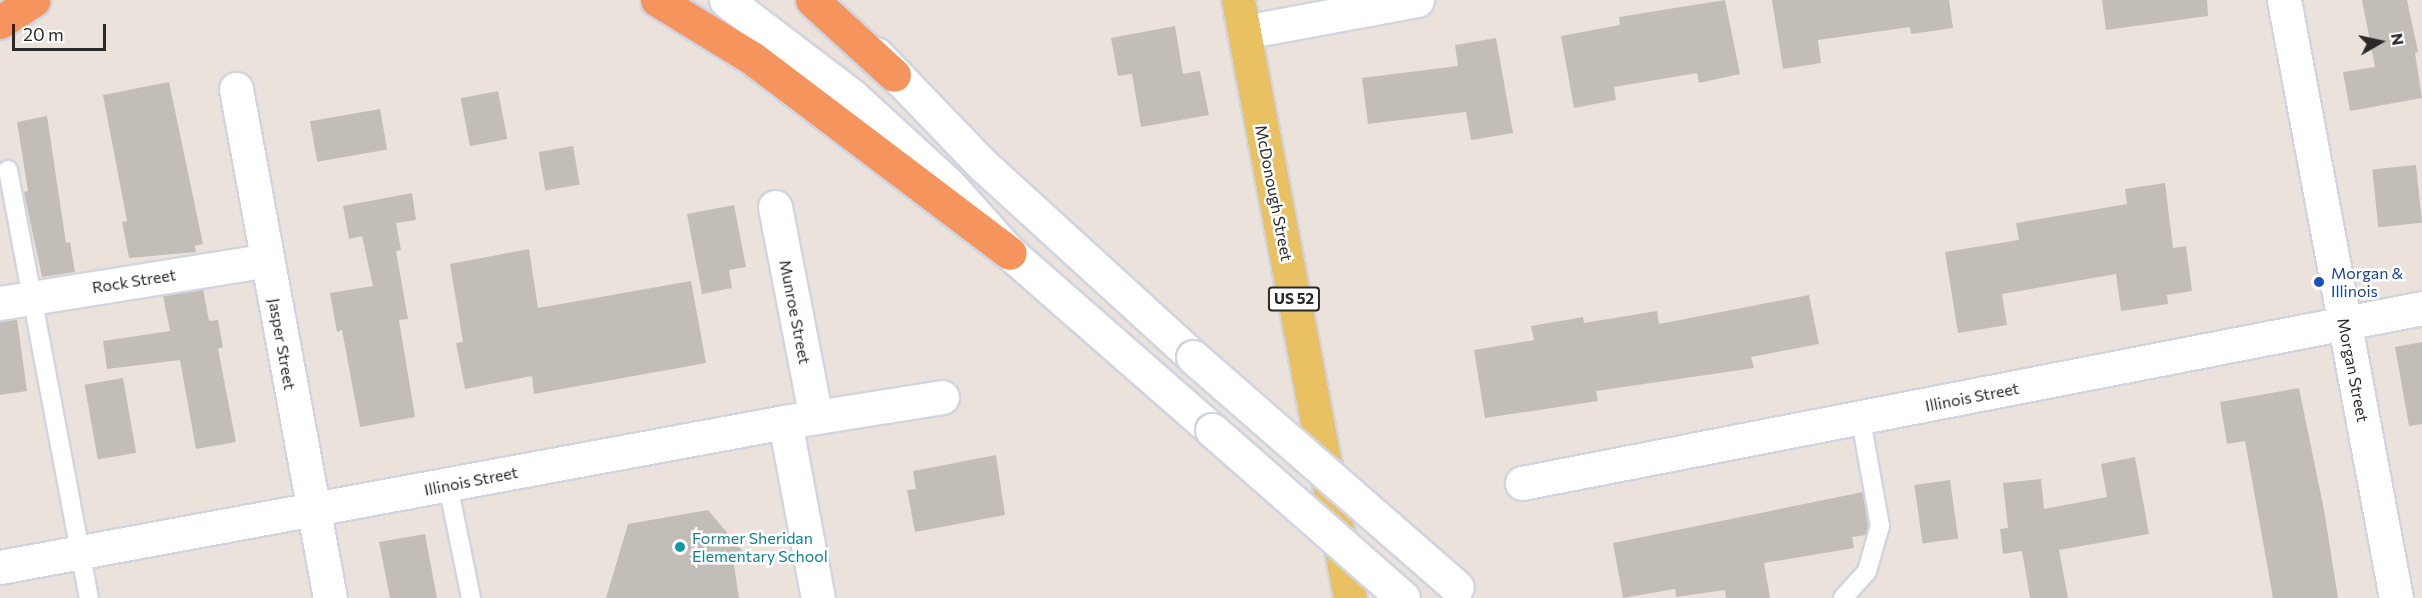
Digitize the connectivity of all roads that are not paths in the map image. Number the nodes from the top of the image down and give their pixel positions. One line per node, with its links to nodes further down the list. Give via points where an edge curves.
1 (34, 0): 9 (highway)
2 (657, 0): 15 (highway, via 752,58)
3 (726, 0): 15 (street, via 852,96 949,185)
4 (812, 0): 11 (highway)
5 (833, 0): 11 (street)
6 (1238, 0): 10 (main road, McDonough Street / US 52)
7 (1417, 0): 10 (street)
8 (2284, 0): 20 (street, Morgan Street)
9 (0, 22)
10 (1244, 32): 34 (main road, McDonough Street / US 52)
11 (894, 75): 29 (street, bridge, via 983,165 1193,357)
12 (236, 89): 16 (street, Jasper Street)
13 (8, 171): 17 (lane)
14 (775, 207): 22 (street, Munroe Street)
15 (1010, 253): 35 (street, bridge)
16 (267, 260): 17 (street, Rock Street); 26 (street, Jasper Street)
17 (32, 298): 18 (street, Rock Street); 27 (lane)
18 (0, 303)
19 (2422, 308): 20 (street, Illinois Street)
20 (2344, 323): 23 (street, Illinois Street); 37 (street, Morgan Street)
21 (942, 397): 22 (street, Illinois Street)
22 (800, 420): 25 (street, Illinois Street); 33 (street, Munroe Street)
23 (1861, 420): 24 (street, Illinois Street); 36 (lane, via 1880,526 1867,571)
24 (1522, 483)
25 (448, 485): 26 (street, Illinois Street); 32 (lane)
26 (313, 510): 27 (street, Illinois Street); 31 (street, Jasper Street)
27 (80, 552): 28 (street, Illinois Street); 30 (lane)
28 (0, 567)
29 (1463, 593)
30 (89, 598)
31 (330, 598)
32 (471, 598)
33 (818, 598)
34 (1350, 598)
35 (1403, 598)
36 (1843, 598)
37 (2397, 598)

